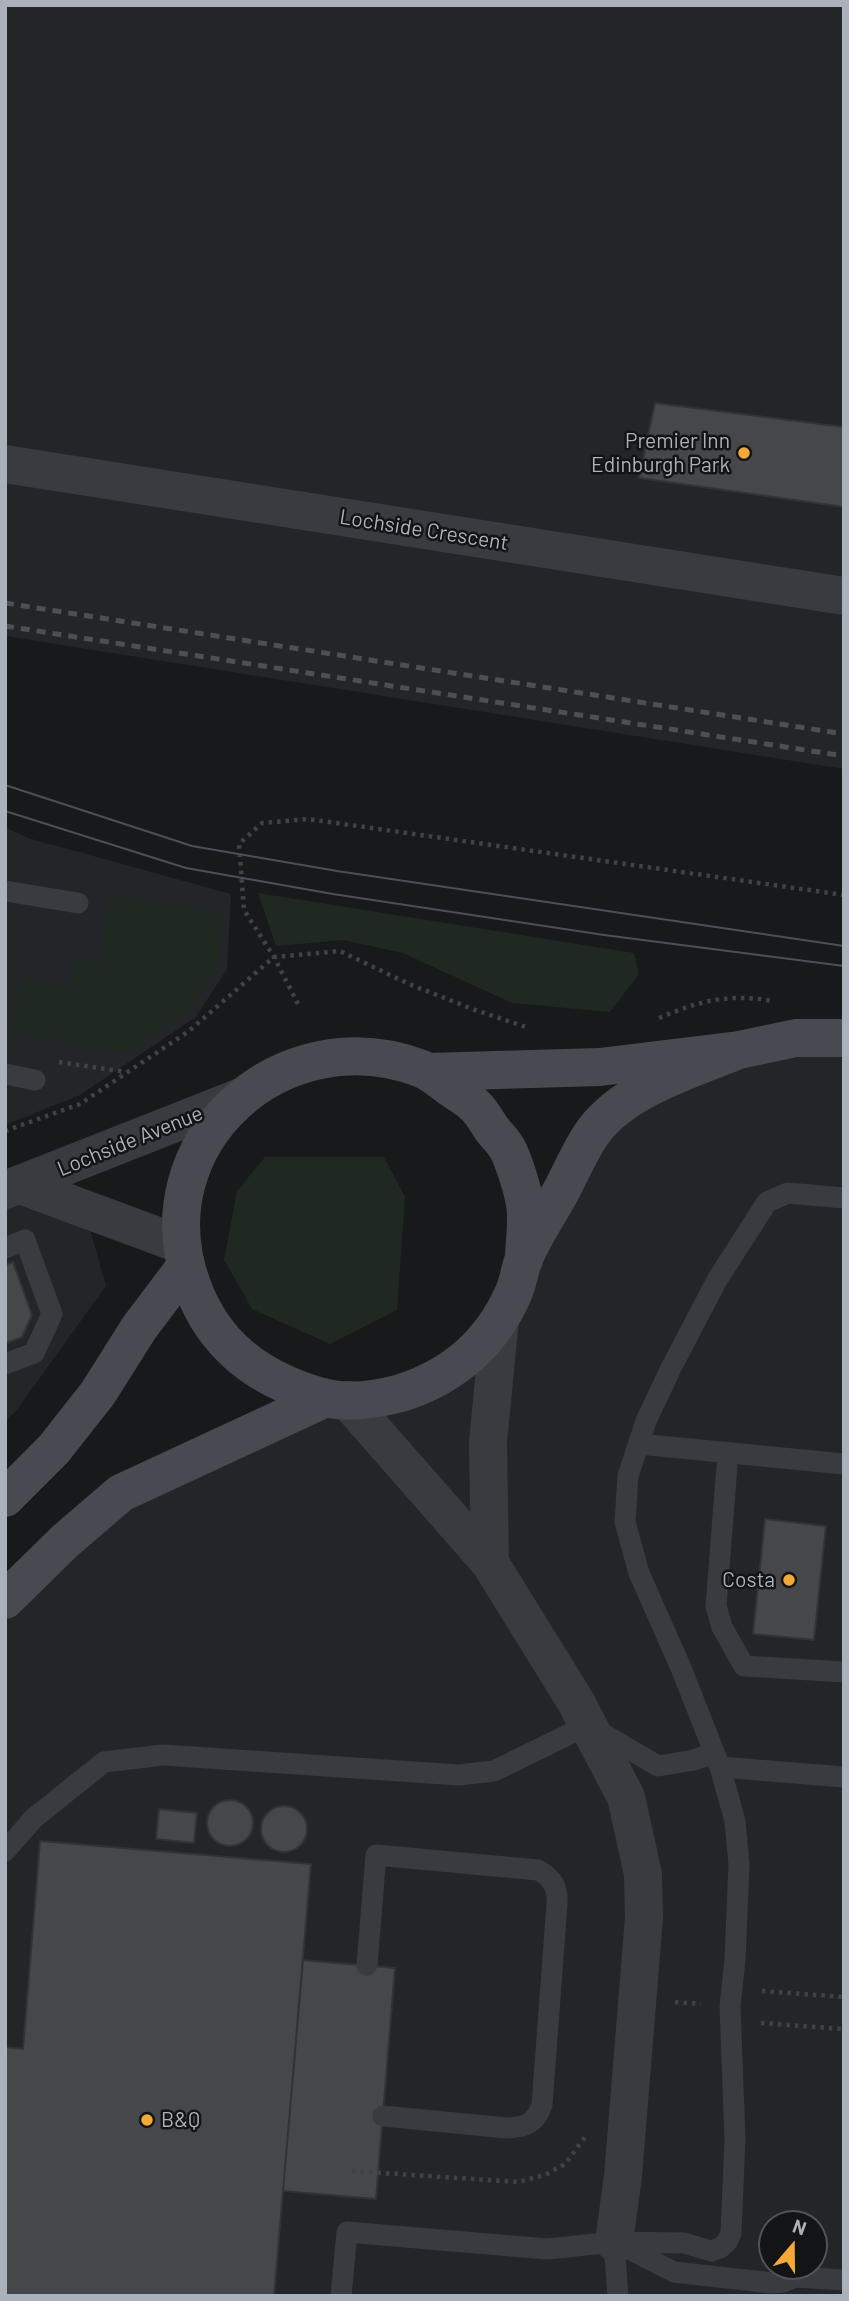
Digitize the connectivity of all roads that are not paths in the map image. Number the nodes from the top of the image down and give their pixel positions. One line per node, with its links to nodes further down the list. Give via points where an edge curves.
1 (5, 464): 2 (street, Lochside Crescent)
2 (844, 596)
3 (5, 891): 4 (lane)
4 (78, 902)
5 (844, 1038): 6 (street, via 796,1038)
6 (738, 1050): 7 (street, via 600,1067); 15 (street, via 646,1089 611,1112 594,1131)
7 (428, 1072): 10 (street, via 374,1057 326,1058 280,1072); 15 (street, via 474,1105 508,1150 525,1204)
8 (5, 1074): 9 (lane)
9 (35, 1080)
10 (240, 1097): 11 (street, Lochside Avenue); 14 (street, via 213,1128 193,1164 183,1204)
11 (13, 1188): 14 (street, Lochside Avenue)
12 (844, 1198): 19 (lane, via 788,1193 766,1202 717,1280 671,1368)
13 (5, 1248): 17 (lane, via 25,1240 52,1314 34,1353)
14 (184, 1256): 18 (street, via 200,1305 222,1339 251,1367 287,1387); 22 (street, via 98,1394 54,1449)
15 (524, 1260): 16 (street)
16 (500, 1319): 18 (street, via 468,1357 431,1382 385,1398); 23 (street, via 488,1442)
17 (5, 1364)
18 (337, 1399): 23 (street); 24 (street, via 121,1493)
19 (639, 1444): 20 (lane); 27 (lane, via 628,1476 625,1522 639,1573)
20 (728, 1453): 21 (lane); 25 (lane, via 716,1606 722,1627 744,1666)
21 (844, 1464)
22 (5, 1498)
23 (490, 1563): 26 (street)
24 (5, 1600)
25 (844, 1672)
26 (588, 1725): 27 (lane, via 657,1766); 29 (lane, via 495,1771 459,1775 163,1755 104,1762 34,1818); 32 (street, via 626,1797 643,1874 643,1931)
27 (717, 1760): 28 (lane); 32 (lane, via 735,1821 739,1865 730,2006 735,2139 731,2233 727,2242 710,2251 684,2243)
28 (844, 1777)
29 (5, 1851)
30 (367, 1965): 31 (lane, via 376,1855 538,1870 551,1878 556,1888 542,2105 533,2123 507,2128)
31 (383, 2116)
32 (614, 2242): 33 (lane, via 674,2272 772,2283 795,2277); 34 (lane, via 547,2249 347,2232); 35 (lane)
33 (844, 2280)
34 (341, 2296)
35 (618, 2296)

